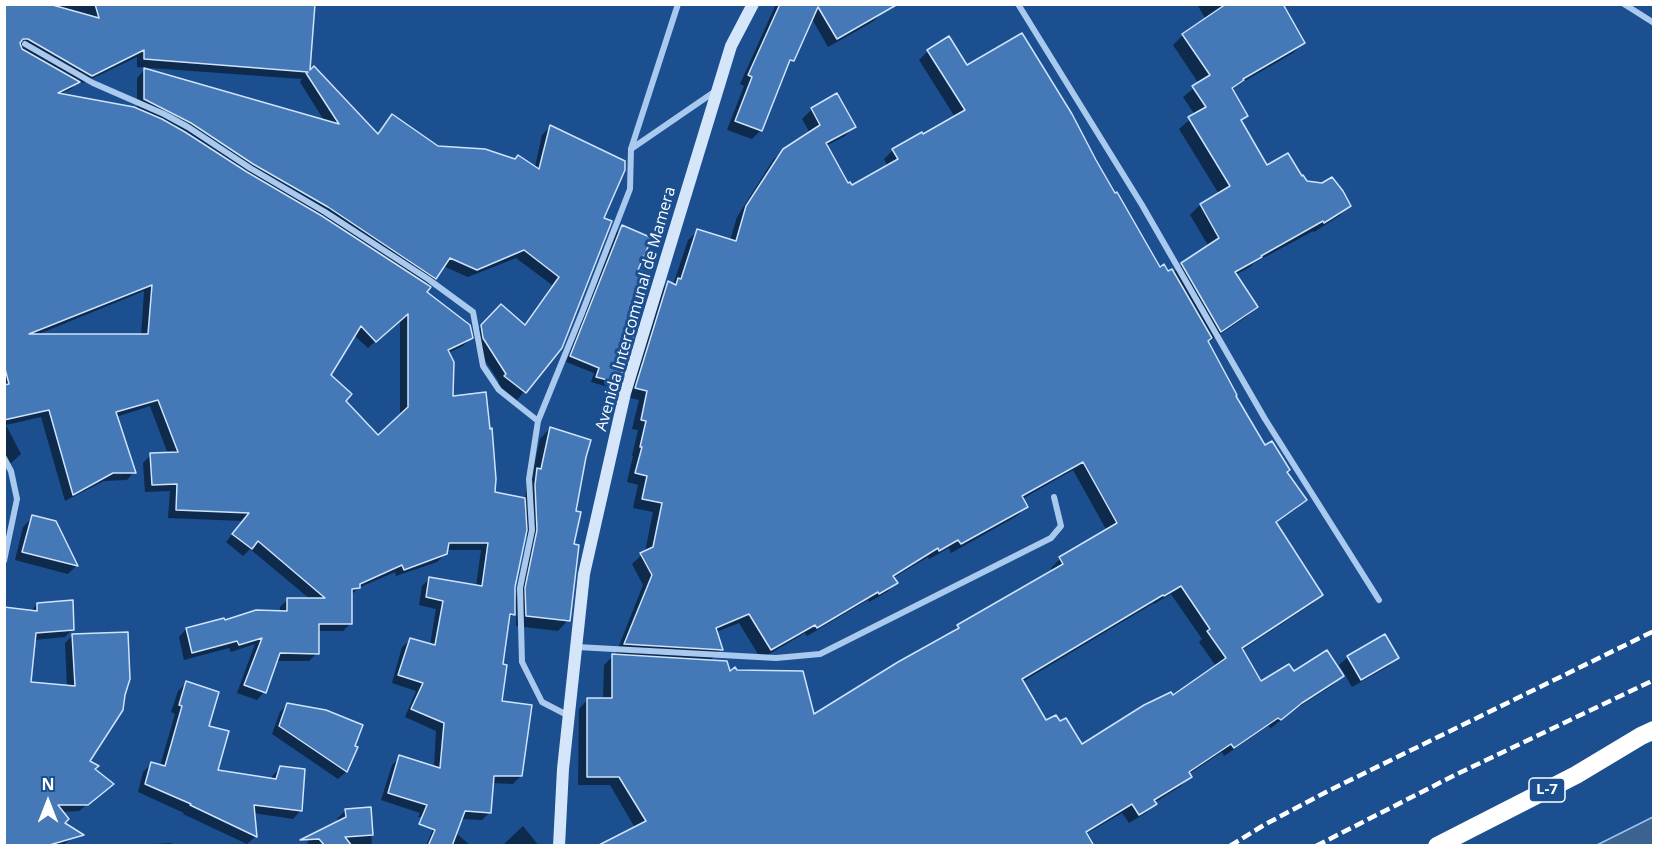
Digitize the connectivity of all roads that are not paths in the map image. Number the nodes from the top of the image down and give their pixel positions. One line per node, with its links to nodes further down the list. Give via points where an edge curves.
1 (678, 4): 8 (street)
2 (753, 4): 7 (street, Avenida Intercomunal de Mamera, via 731,46)
3 (1017, 4): 13 (street, via 1142,205 1265,419)
4 (1625, 5): 5 (street)
5 (1653, 23)
6 (25, 44): 9 (street, via 93,83 188,128 325,212 473,312 483,366 499,390)
7 (718, 89): 8 (street); 14 (street, Avenida Intercomunal de Mamera, via 625,393 584,574)
8 (631, 149): 9 (street, via 630,189)
9 (538, 421): 15 (street, via 529,479 532,530 520,588 522,662 542,702)
10 (4, 458): 12 (street, via 17,499)
11 (1054, 497): 14 (street, via 1061,526 1051,538 820,654 776,658)
12 (4, 561)
13 (1379, 600)
14 (576, 647): 15 (street, Avenida Intercomunal de Mamera)
15 (569, 716): 17 (street, Avenida Intercomunal de Mamera)
16 (1653, 730): 18 (highway, L-7, via 1576,775)
17 (559, 846)
18 (1437, 846)

